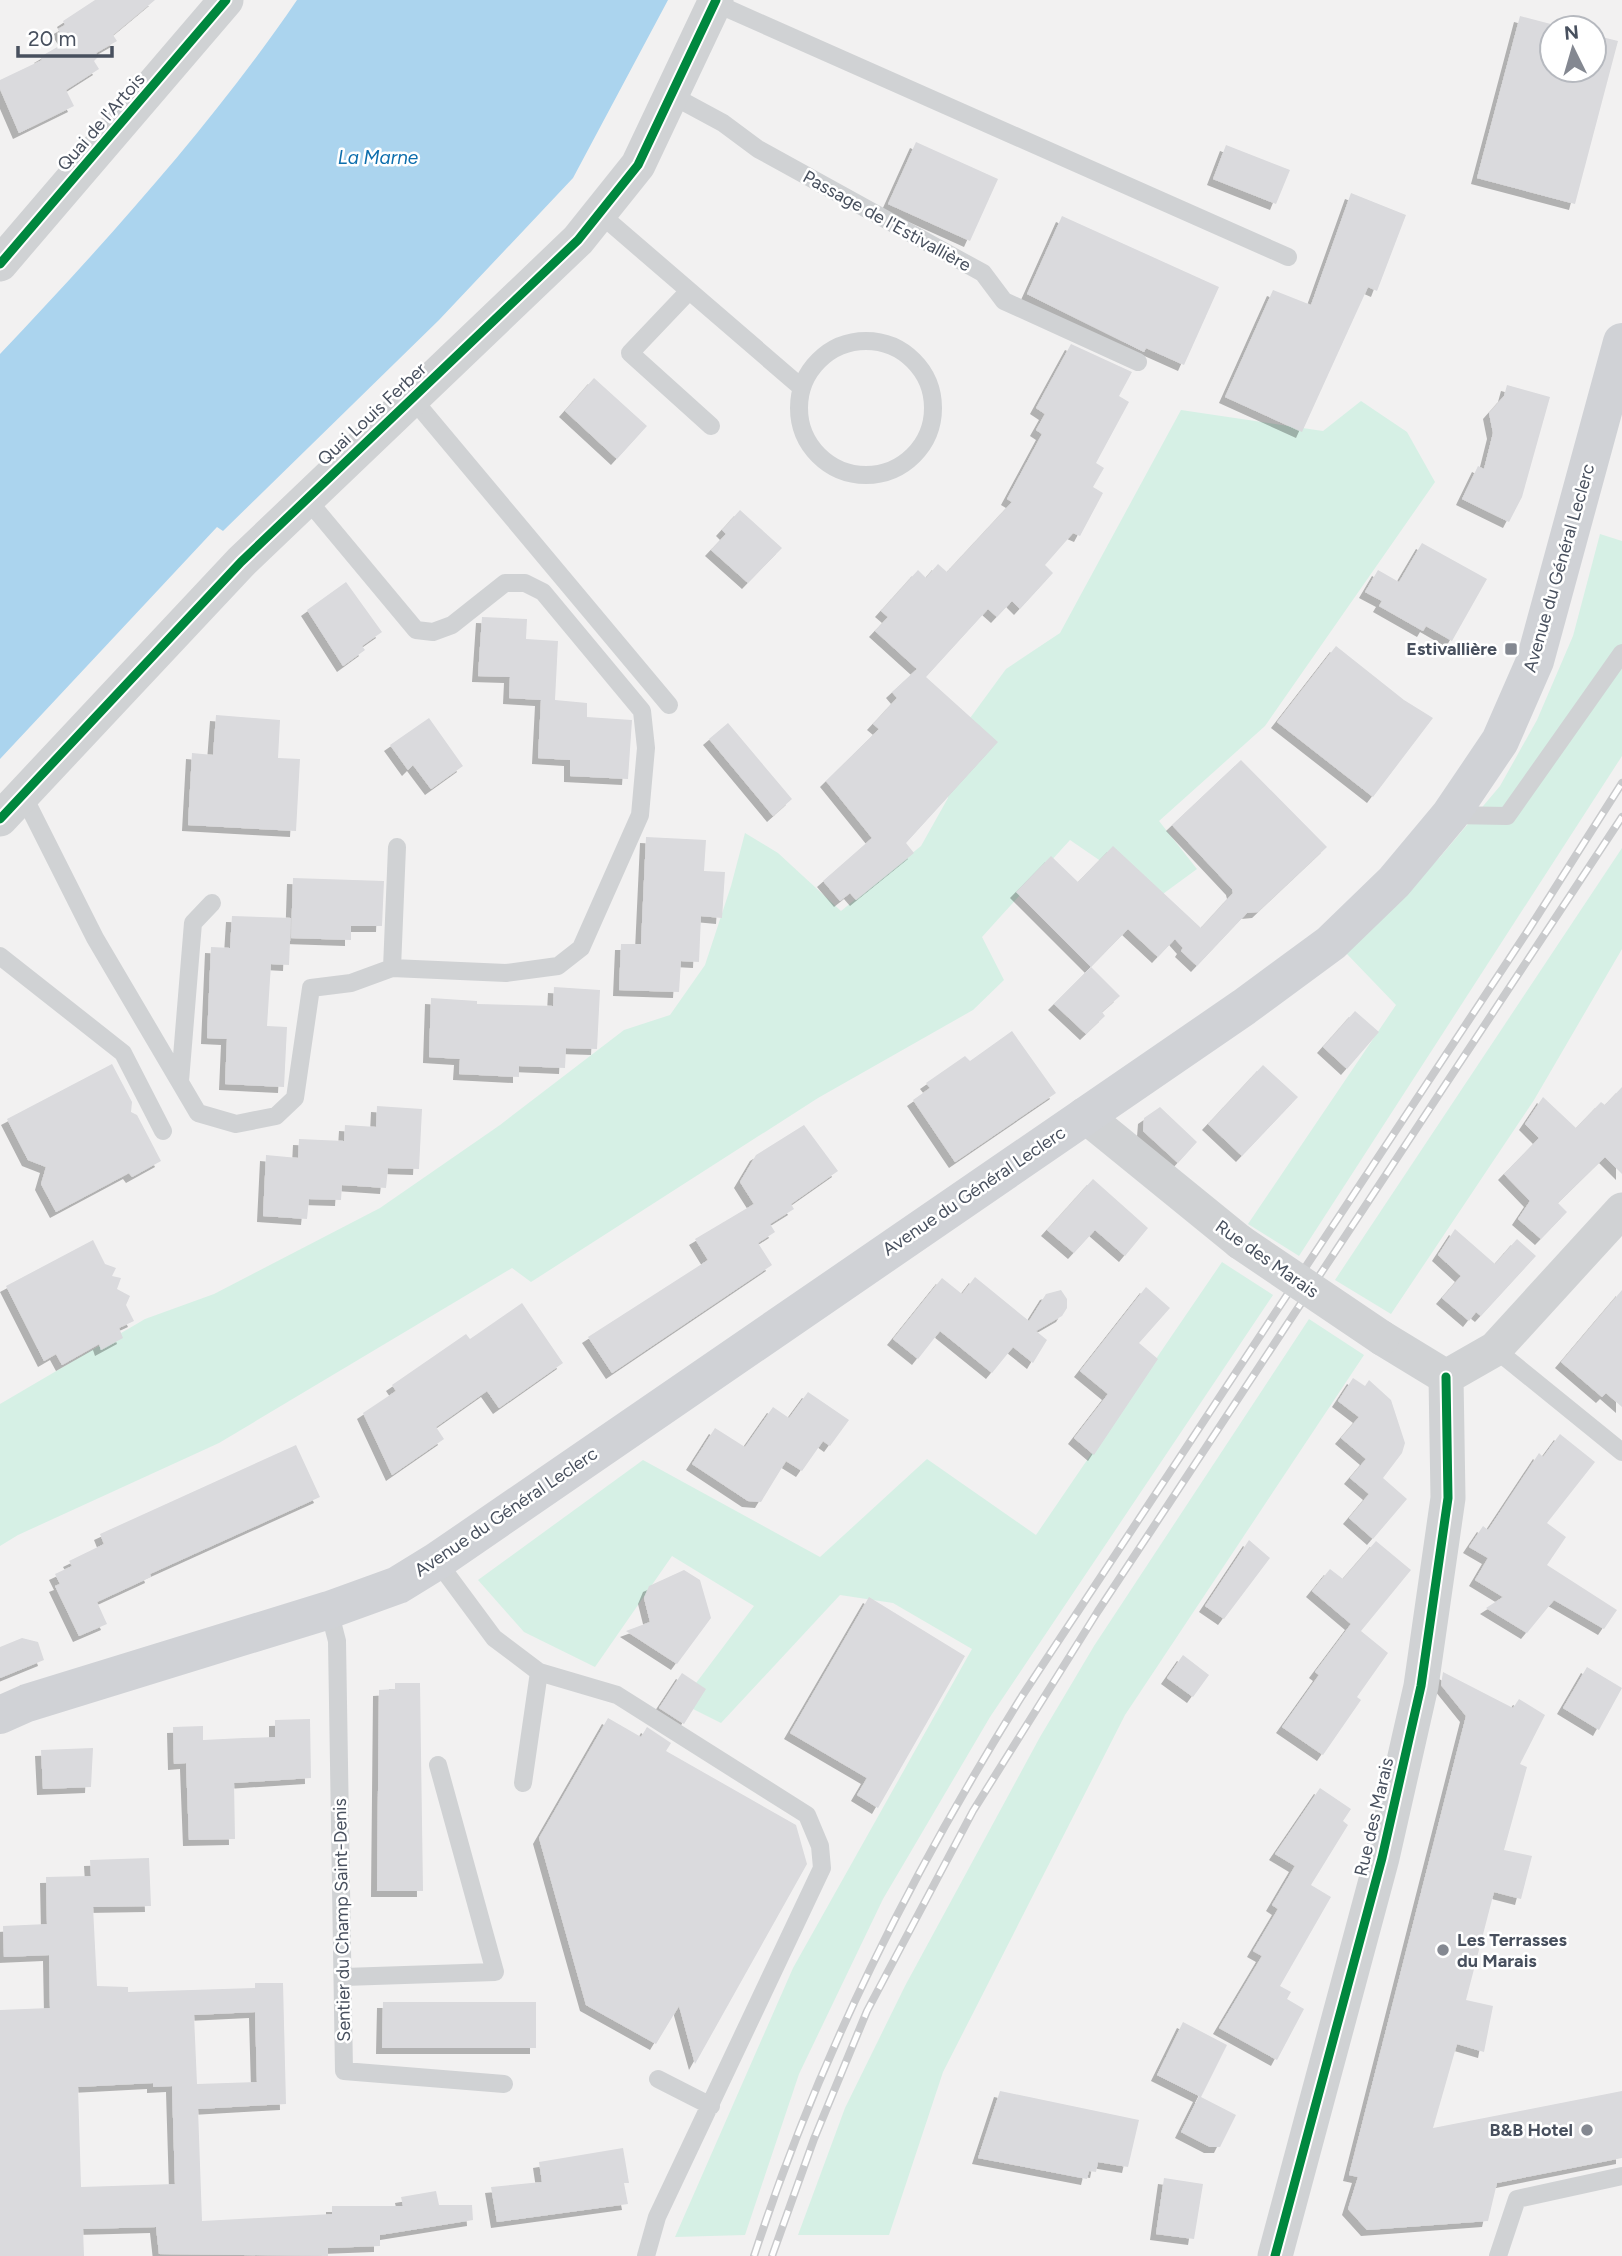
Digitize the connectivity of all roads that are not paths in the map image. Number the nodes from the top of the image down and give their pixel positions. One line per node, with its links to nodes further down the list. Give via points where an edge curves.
1 (226, 0): 6 (street, Quai de l'Artois)
2 (716, 1): 3 (street, Quai Louis Ferber); 5 (lane)
3 (673, 96): 4 (street, Quai Louis Ferber, via 638,165); 9 (lane, Passage de l'Estivallière, via 723,123 758,149 983,273 1004,301)
4 (599, 213): 7 (lane); 11 (street, Quai Louis Ferber, via 578,240)
5 (1288, 257)
6 (0, 264)
7 (689, 291): 10 (lane); 12 (lane, via 629,354)
8 (1622, 342): 17 (main road, Avenue du Général Leclerc, via 1535,661 1500,741)
9 (1138, 362)
10 (802, 388): 10 (lane, via 798,409 811,449 846,473 888,473 922,447 931,429 934,405 930,382 917,362 898,348 852,341 830,351 812,367)
11 (412, 398): 13 (street, Quai Louis Ferber); 15 (lane)
12 (711, 426)
13 (306, 498): 16 (street, Quai Louis Ferber); 21 (lane, via 416,630 433,632 452,625 505,583 525,583 543,592 642,711 646,748 640,815 581,948 558,966 506,974)
14 (1622, 653): 17 (lane, via 1507,816)
15 (669, 705)
16 (11, 807): 22 (lane)
17 (1450, 815): 23 (main road, Avenue du Général Leclerc, via 1394,882 1331,943)
18 (397, 847): 21 (lane)
19 (212, 903): 22 (lane, via 192,923)
20 (0, 956): 24 (lane, via 123,1053)
21 (392, 968): 22 (lane, via 351,983 311,988 295,1098 275,1116 236,1124 198,1113)
22 (180, 1081)
23 (1084, 1115): 27 (street, Rue des Marais, bridge, via 1240,1242); 29 (main road, Avenue du Général Leclerc)
24 (163, 1131)
25 (1622, 1210): 26 (street)
26 (1495, 1349): 27 (street); 28 (lane)
27 (1446, 1377): 41 (street, Rue des Marais, via 1448,1498 1421,1686 1382,1858)
28 (1622, 1452)
29 (437, 1561): 30 (main road, Avenue du Général Leclerc, via 398,1585); 31 (lane, via 494,1638)
30 (329, 1610): 32 (main road, Avenue du Général Leclerc); 35 (lane, Sentier du Champ Saint-Denis, via 337,1641)
31 (539, 1672): 34 (lane); 38 (lane, via 617,1695 807,1815 820,1846 822,1868)
32 (0, 1715)
33 (438, 1765): 35 (lane, via 495,1972)
34 (523, 1783)
35 (344, 1977): 37 (lane, Sentier du Champ Saint-Denis, via 344,2071)
36 (658, 2079): 38 (lane)
37 (504, 2084)
38 (711, 2106): 40 (lane, via 657,2217)
39 (1622, 2176): 42 (lane, via 1517,2199)
40 (646, 2256)
41 (1275, 2256)
42 (1498, 2256)

